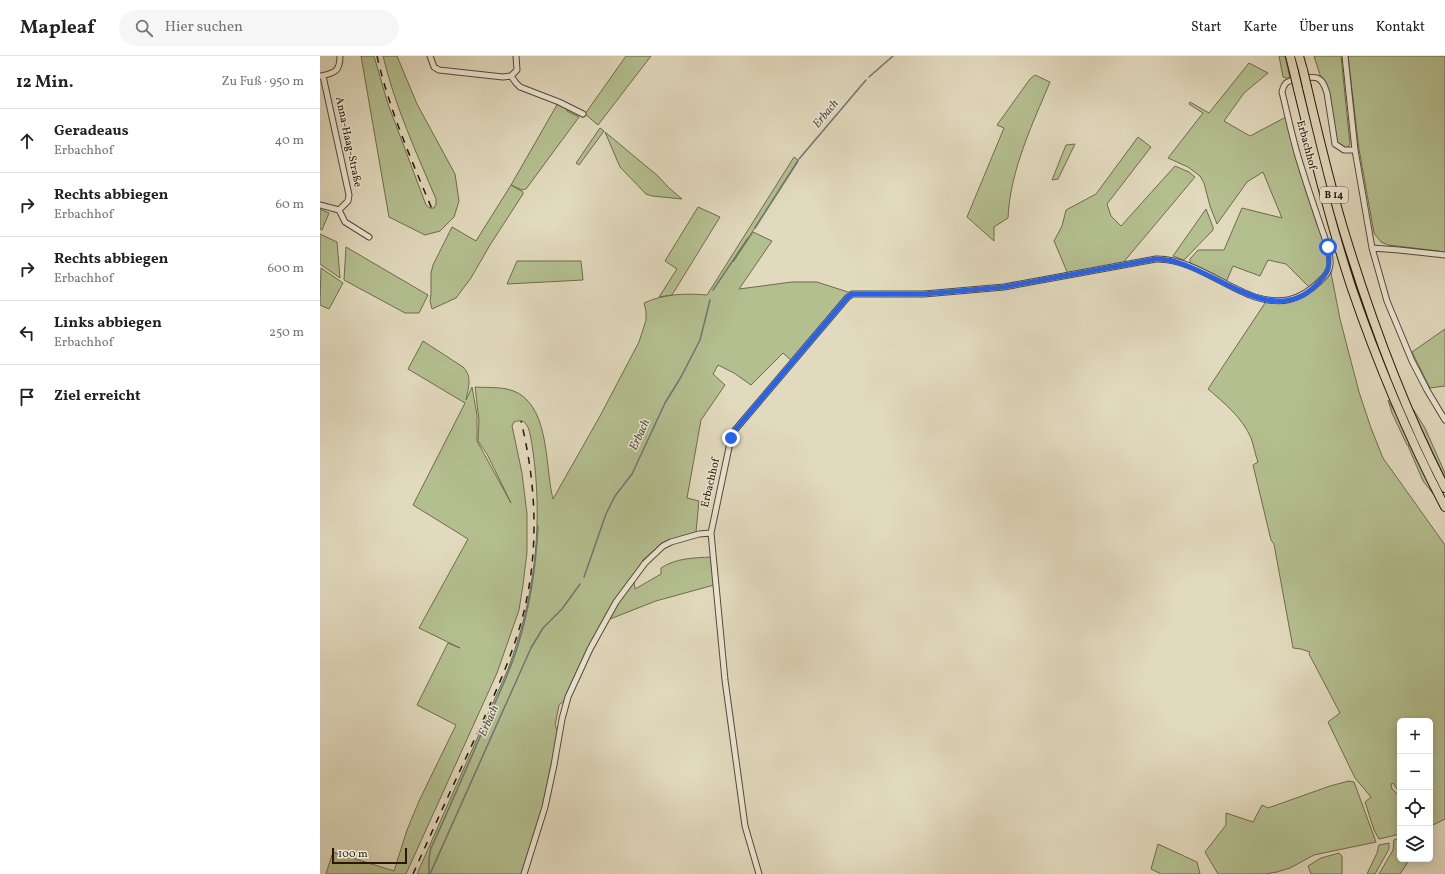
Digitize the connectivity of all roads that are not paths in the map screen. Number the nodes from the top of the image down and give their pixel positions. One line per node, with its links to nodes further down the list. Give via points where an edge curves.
1 (340, 56): 7 (street, via 338,69 334,73)
2 (430, 56): 8 (street, via 432,64 439,70)
3 (516, 56): 8 (street, via 517,70)
4 (1290, 56): 18 (highway, B 14, bridge, via 1329,212 1360,312 1401,414)
5 (1299, 56): 17 (highway, B 14, bridge, via 1342,226 1367,302 1403,397)
6 (1345, 56): 10 (street)
7 (322, 76): 12 (street, Anna-Haag-Straße, via 349,195 348,201)
8 (511, 76): 9 (street, via 520,87)
9 (583, 114)
10 (1355, 150): 14 (street); 19 (street, Erbachhof, via 1344,150 1335,144 1327,93 1325,85 1319,79 1311,77 1285,84 1282,92 1300,165 1328,247 1330,264 1324,278 1298,298 1274,301 1254,296 1184,264 1165,259 962,292 852,294 735,430 731,438)
11 (320, 205): 12 (street)
12 (339, 210): 13 (street, via 345,222)
13 (369, 237)
14 (1372, 248): 15 (street); 16 (street, via 1387,301 1412,361)
15 (1445, 256)
16 (1445, 420)
17 (1445, 488)
18 (1445, 507)
19 (711, 533): 20 (street, via 671,542 645,563 616,602 590,649 568,697 545,807); 21 (street, via 725,680 745,826)
20 (524, 874)
21 (759, 874)

